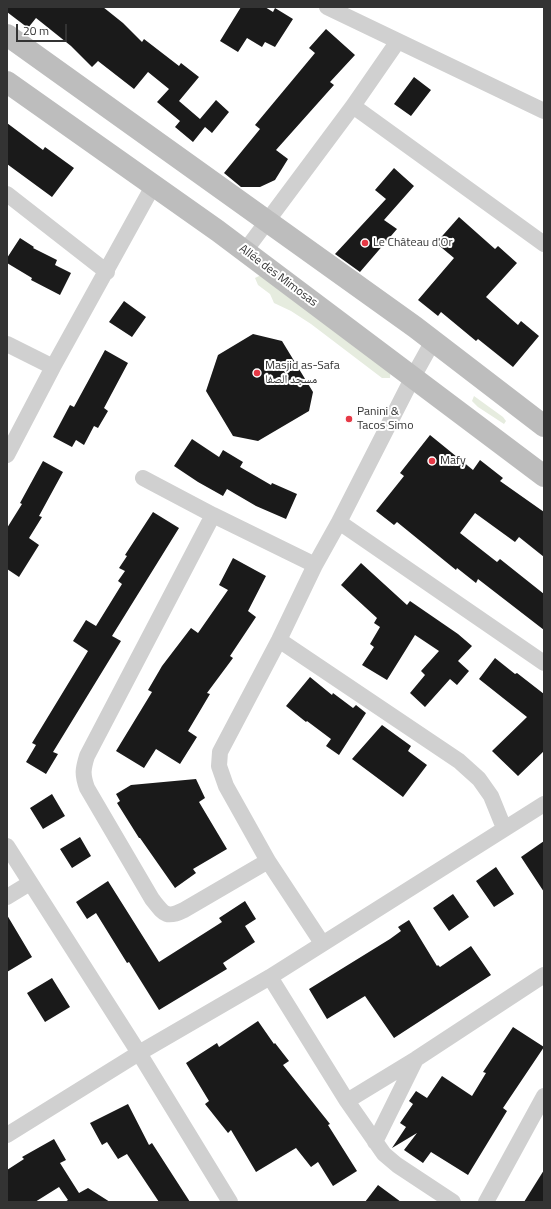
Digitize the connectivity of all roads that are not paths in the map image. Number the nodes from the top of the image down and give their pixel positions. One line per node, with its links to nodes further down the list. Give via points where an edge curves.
1 (327, 7): 3 (street)
2 (7, 35): 9 (main road)
3 (398, 41): 5 (street); 6 (street)
4 (7, 82): 7 (main road, Allée des Mimosas)
5 (353, 106): 9 (street); 10 (street)
6 (543, 107)
7 (154, 186): 11 (main road, Allée des Mimosas); 12 (street)
8 (7, 194): 12 (street)
9 (267, 221): 11 (street); 13 (main road)
10 (544, 244)
11 (245, 251): 16 (main road, Allée des Mimosas)
12 (107, 272): 15 (street)
13 (433, 341): 16 (street); 17 (main road)
14 (7, 344): 15 (street)
15 (53, 367): 18 (street)
16 (413, 377): 19 (main road, Allée des Mimosas); 22 (street)
17 (544, 426)
18 (7, 455)
19 (544, 476)
20 (143, 478): 21 (street)
21 (213, 515): 23 (street); 29 (street, via 87,756 83,768 84,778 87,788 152,899 169,915 184,910)
22 (339, 522): 23 (street); 25 (street)
23 (315, 565): 24 (street)
24 (279, 640): 27 (street, via 459,761 479,779 491,796); 29 (street, via 220,752 219,760 226,786)
25 (544, 663)
26 (544, 804): 27 (street)
27 (504, 828): 32 (street)
28 (7, 846): 30 (street)
29 (268, 861): 32 (street)
30 (30, 883): 31 (street); 35 (street)
31 (7, 897)
32 (322, 943): 34 (street)
33 (544, 975): 36 (street)
34 (270, 977): 35 (street); 38 (street)
35 (139, 1053): 39 (street); 41 (street)
36 (416, 1059): 38 (street); 40 (street)
37 (544, 1096): 43 (street)
38 (348, 1101): 40 (street)
39 (7, 1134)
40 (375, 1142): 42 (street, via 397,1165)
41 (230, 1202)
42 (453, 1202)
43 (486, 1202)

